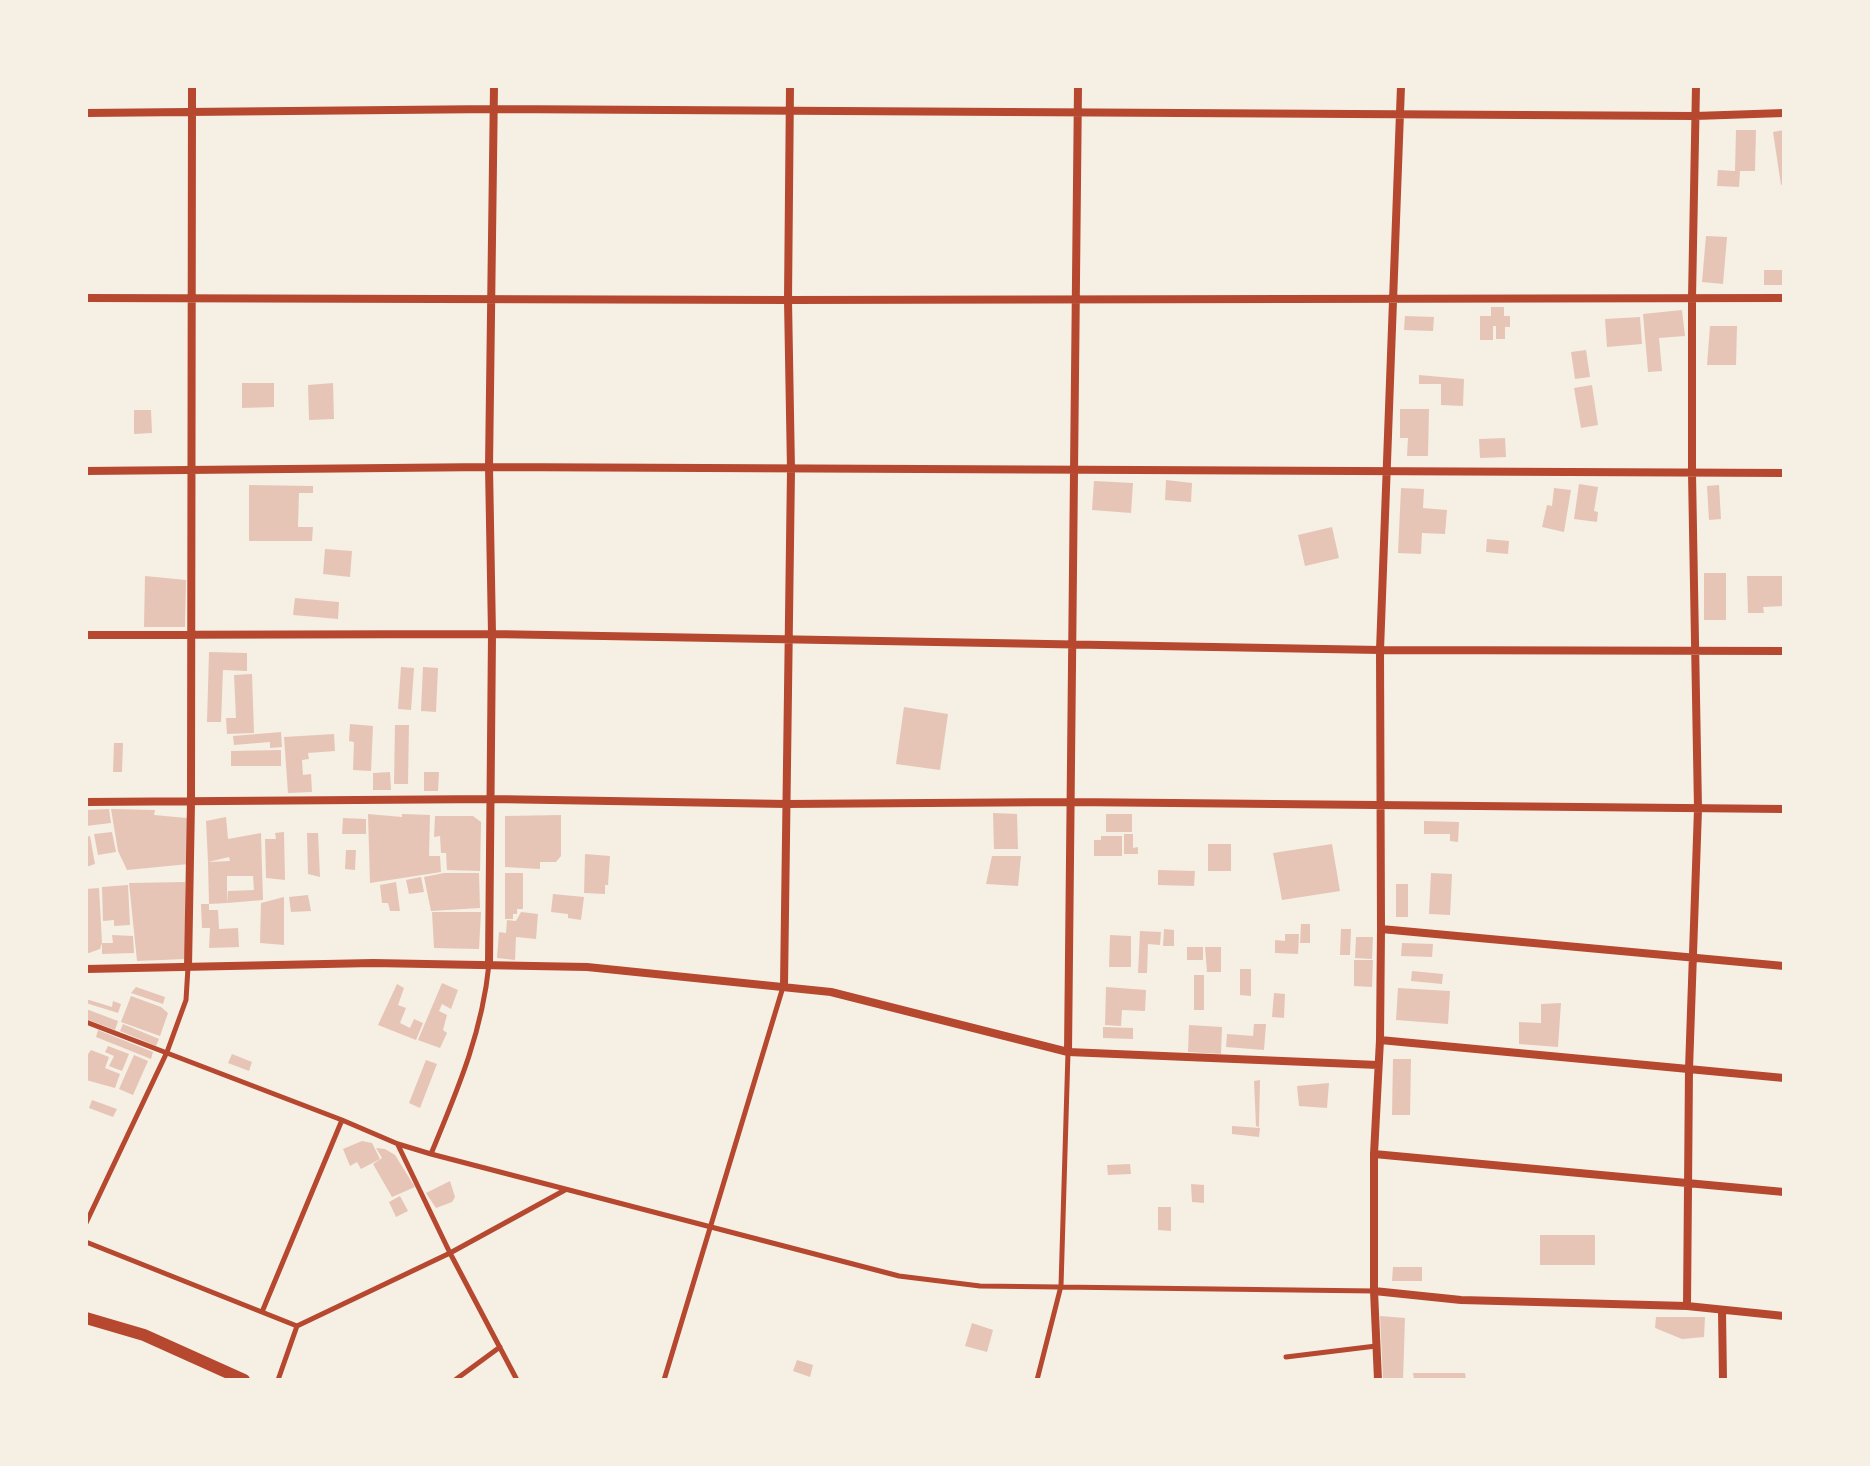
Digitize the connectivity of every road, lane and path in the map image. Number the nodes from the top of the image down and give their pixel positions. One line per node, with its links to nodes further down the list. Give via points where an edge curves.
1 (192, 86): 9 (street)
2 (494, 86): 7 (street)
3 (790, 86): 10 (street)
4 (1078, 86): 8 (street)
5 (1401, 86): 12 (street)
6 (1696, 86): 14 (street)
7 (494, 109): 9 (street); 10 (street); 21 (street)
8 (1078, 111): 10 (street); 12 (street); 17 (street)
9 (192, 112): 11 (street); 16 (street)
10 (790, 112): 22 (street)
11 (86, 113)
12 (1401, 113): 14 (street); 18 (street)
13 (1784, 113): 14 (street)
14 (1695, 116): 19 (street)
15 (86, 298): 16 (street)
16 (192, 298): 21 (street); 27 (street)
17 (1076, 298): 18 (street); 22 (street); 24 (street)
18 (1392, 298): 19 (street); 28 (street)
19 (1692, 298): 20 (street); 29 (street)
20 (1784, 298)
21 (493, 300): 22 (street); 23 (street)
22 (788, 300): 25 (street)
23 (489, 467): 25 (street); 27 (street); 32 (street)
24 (1074, 469): 25 (street); 28 (street); 35 (street)
25 (791, 470): 34 (street)
26 (86, 471): 27 (street)
27 (190, 471): 31 (street)
28 (1388, 471): 29 (street); 36 (street)
29 (1692, 473): 30 (street); 38 (street)
30 (1784, 473)
31 (190, 634): 32 (street); 33 (street); 42 (street)
32 (492, 634): 34 (street); 39 (street)
33 (86, 635)
34 (790, 640): 35 (street); 43 (street)
35 (1073, 643): 36 (street); 41 (street)
36 (1380, 650): 38 (street); 44 (street)
37 (1784, 651): 38 (street)
38 (1696, 652): 45 (street)
39 (492, 799): 42 (street); 43 (street); 49 (street)
40 (86, 802): 42 (street)
41 (1070, 802): 43 (street); 44 (street); 57 (street)
42 (191, 803): 51 (street)
43 (786, 804): 53 (street)
44 (1380, 807): 45 (street); 47 (street)
45 (1698, 809): 46 (street); 48 (street)
46 (1784, 809)
47 (1381, 929): 48 (street); 55 (street)
48 (1692, 957): 50 (street); 59 (street)
49 (489, 963): 51 (street); 53 (street); 63 (lane, via 486,999 470,1059)
50 (1784, 966)
51 (188, 967): 52 (street); 56 (lane, via 186,1000)
52 (86, 969)
53 (784, 986): 57 (street, via 831,992); 69 (lane)
54 (86, 1022): 56 (lane)
55 (1380, 1040): 58 (street); 59 (street)
56 (167, 1052): 61 (lane); 68 (lane)
57 (1068, 1052): 58 (street); 72 (lane)
58 (1378, 1065): 64 (street)
59 (1689, 1069): 60 (street); 65 (street)
60 (1784, 1078)
61 (342, 1120): 62 (lane); 76 (lane)
62 (398, 1144): 63 (lane); 71 (lane)
63 (431, 1154): 66 (lane)
64 (1374, 1154): 65 (street); 73 (street)
65 (1690, 1184): 67 (street); 74 (street)
66 (565, 1190): 69 (lane); 71 (lane)
67 (1784, 1192)
68 (86, 1223)
69 (709, 1228): 72 (lane, via 899,1276 980,1286); 87 (lane)
70 (86, 1242): 76 (lane)
71 (450, 1253): 79 (lane); 81 (lane)
72 (1061, 1286): 73 (lane); 88 (lane)
73 (1374, 1291): 74 (street, via 1461,1300); 80 (street)
74 (1687, 1306): 75 (street)
75 (1722, 1311): 77 (street); 90 (street)
76 (262, 1312): 79 (lane)
77 (1784, 1316)
78 (86, 1318): 83 (street, via 144,1335)
79 (297, 1326): 84 (lane)
80 (1377, 1346): 82 (lane); 89 (street)
81 (500, 1347): 85 (lane); 86 (lane)
82 (1286, 1357)
83 (244, 1380)
84 (278, 1380)
85 (455, 1380)
86 (517, 1380)
87 (664, 1380)
88 (1037, 1380)
89 (1378, 1380)
90 (1723, 1380)

